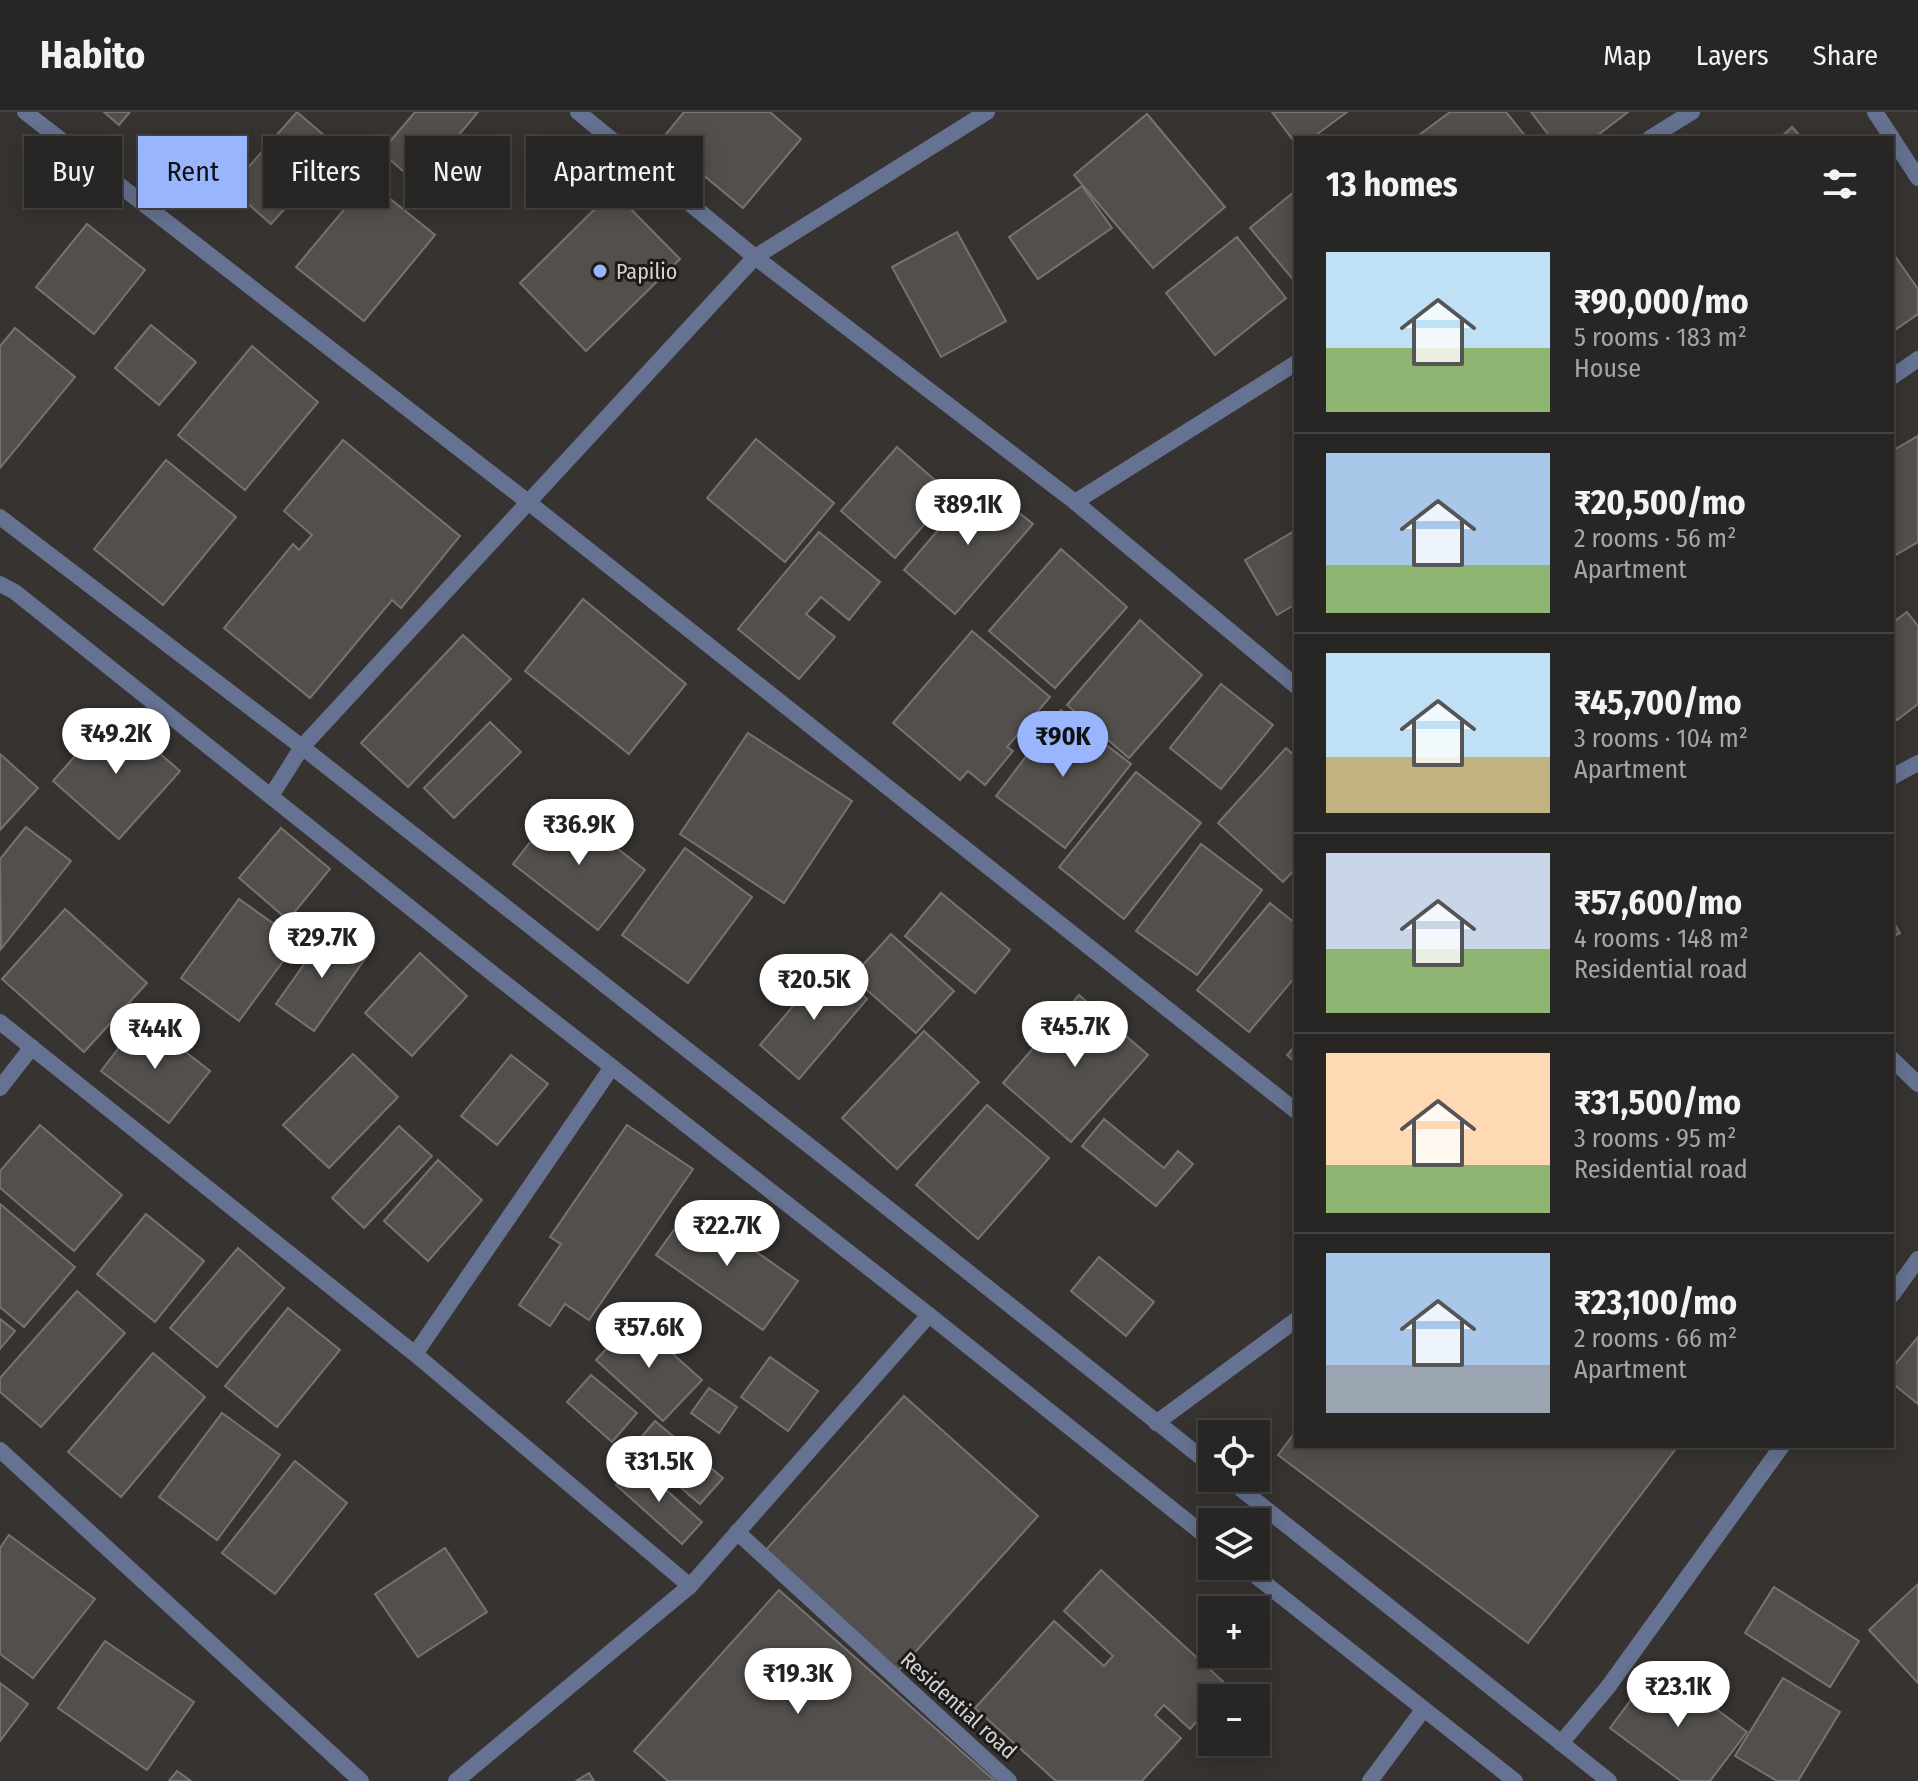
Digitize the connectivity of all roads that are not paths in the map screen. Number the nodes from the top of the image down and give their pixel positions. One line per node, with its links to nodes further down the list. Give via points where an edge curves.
1 (25, 112): 14 (street)
2 (578, 112): 10 (street)
3 (987, 112): 10 (street)
4 (1692, 112): 6 (street)
5 (1875, 112): 7 (street)
6 (1653, 136)
7 (1891, 136)
8 (1894, 141): 9 (street)
9 (1918, 178)
10 (755, 257): 14 (street); 15 (street)
11 (1918, 359): 13 (street)
12 (1294, 364): 15 (street)
13 (1894, 376)
14 (528, 502): 19 (street); 29 (street)
15 (1075, 502): 18 (street)
16 (0, 517): 19 (street)
17 (0, 584): 22 (street)
18 (1294, 684)
19 (302, 747): 22 (street); 35 (street)
20 (1918, 763): 21 (street)
21 (1894, 776)
22 (271, 796): 26 (street)
23 (0, 1022): 24 (street)
24 (32, 1047): 28 (street); 34 (street)
25 (1894, 1061): 27 (street)
26 (612, 1067): 32 (street); 34 (street)
27 (1918, 1084)
28 (0, 1088)
29 (1294, 1109)
30 (1918, 1259): 31 (street)
31 (1894, 1292)
32 (929, 1315): 40 (street); 41 (street)
33 (1294, 1321): 35 (street)
34 (415, 1354): 43 (street)
35 (1156, 1423): 38 (street)
36 (1781, 1448): 45 (street, via 1608,1687)
37 (0, 1450): 46 (street)
38 (1198, 1455)
39 (1245, 1492): 45 (street)
40 (1198, 1530)
41 (737, 1532): 43 (street); 48 (street, Residential road)
42 (1260, 1580): 44 (street)
43 (690, 1586): 47 (street)
44 (1423, 1710): 49 (street); 50 (street)
45 (1561, 1743): 51 (street)
46 (361, 1781)
47 (456, 1781)
48 (1009, 1781)
49 (1370, 1781)
50 (1515, 1781)
51 (1609, 1781)

